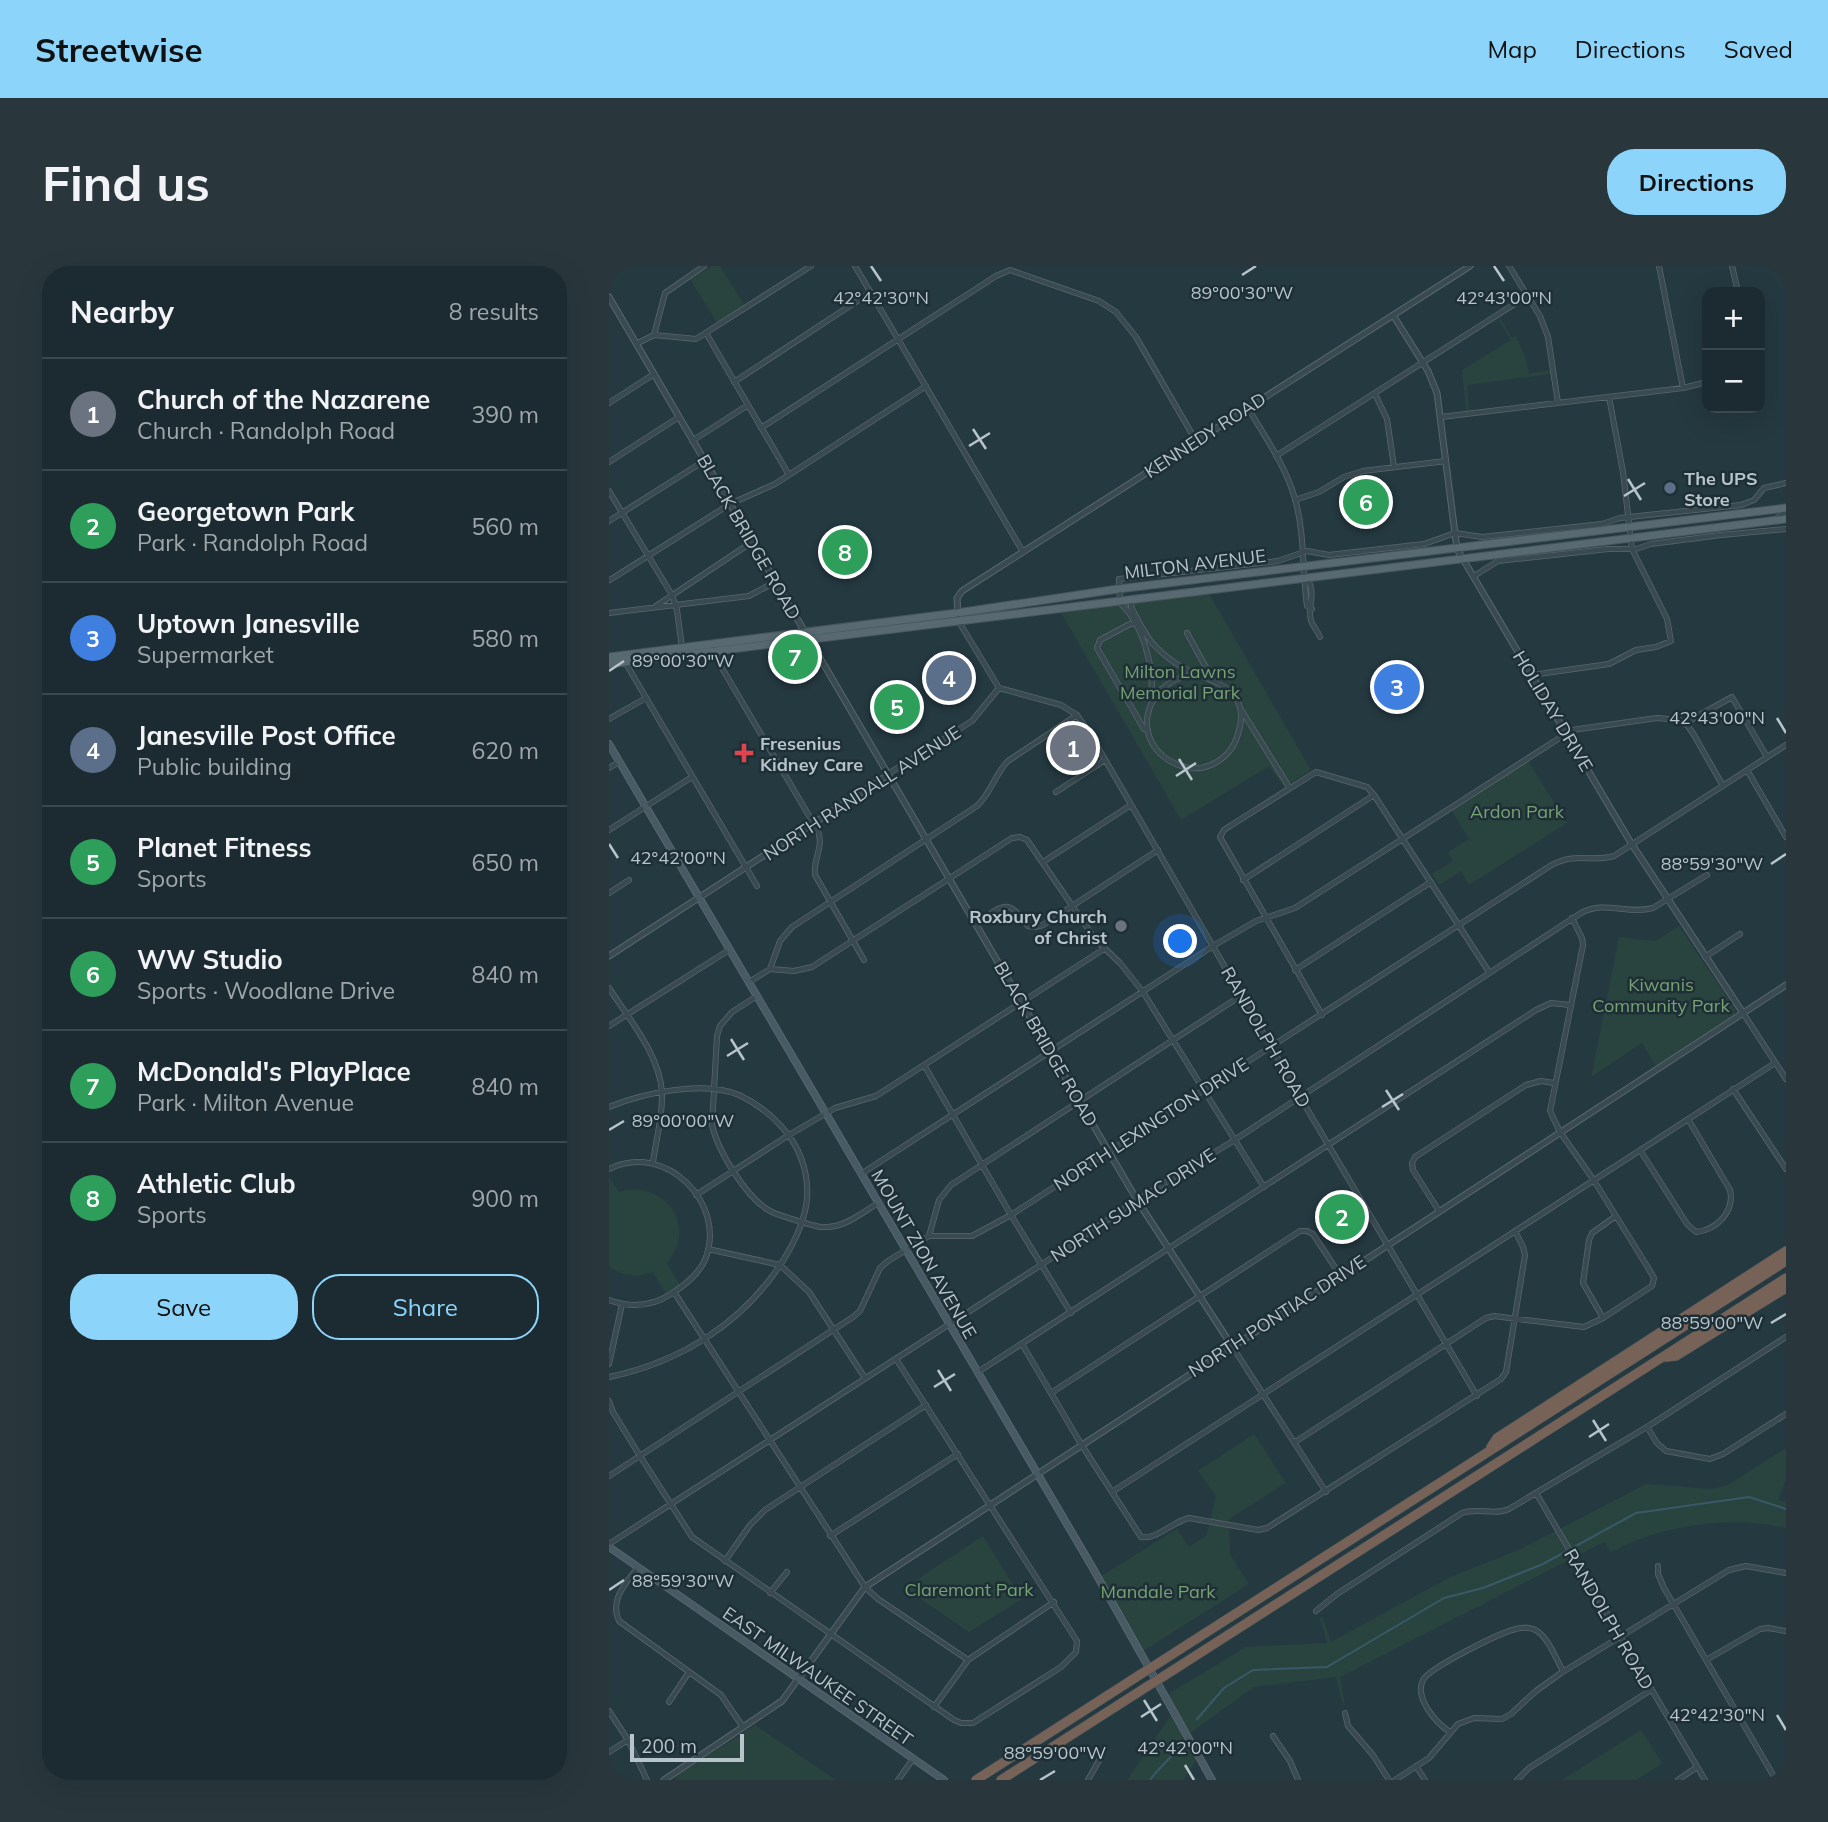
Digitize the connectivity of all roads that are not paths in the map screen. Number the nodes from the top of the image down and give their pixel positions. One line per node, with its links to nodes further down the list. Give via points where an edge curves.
1 (704, 266): 14 (street, via 665,293)
2 (811, 266): 13 (street)
3 (855, 266): 9 (street)
4 (1469, 266): 12 (street, KENNEDY ROAD)
5 (1509, 266): 10 (street)
6 (1659, 266): 22 (street)
7 (1732, 266): 8 (street)
8 (1737, 287)
9 (871, 292): 15 (street); 19 (street)
10 (1527, 296): 17 (street); 26 (street, via 1548,337)
11 (609, 297): 16 (street, BLACK BRIDGE ROAD)
12 (1393, 315): 17 (street, HOLIDAY DRIVE); 28 (street, KENNEDY ROAD)
13 (706, 333): 14 (street, via 696,339); 19 (street)
14 (654, 335): 16 (street)
15 (898, 339): 21 (street); 31 (street); 33 (street, via 1003,272 1018,271 1099,301 1116,312 1136,337)
16 (636, 344): 18 (street, BLACK BRIDGE ROAD)
17 (1423, 363): 23 (street); 30 (street, HOLIDAY DRIVE, via 1437,393)
18 (654, 374): 25 (street); 29 (street, BLACK BRIDGE ROAD)
19 (734, 382): 27 (street)
20 (1702, 383): 22 (street)
21 (926, 386): 39 (street); 57 (street)
22 (1683, 388): 24 (street)
23 (1375, 394): 34 (street); 38 (street, via 1387,419)
24 (1609, 397): 26 (street); 46 (street)
25 (609, 403)
26 (1558, 403): 30 (street)
27 (748, 405): 31 (street); 32 (street)
28 (1248, 407): 33 (street, KENNEDY ROAD); 34 (street)
29 (679, 417): 32 (street, BLACK BRIDGE ROAD); 37 (street)
30 (1441, 417): 36 (street, HOLIDAY DRIVE)
31 (761, 428): 39 (street)
32 (692, 440): 35 (street, BLACK BRIDGE ROAD)
33 (1196, 441): 57 (street, KENNEDY ROAD)
34 (1276, 456): 42 (street)
35 (704, 461): 43 (street, BLACK BRIDGE ROAD); 45 (street)
36 (1446, 461): 38 (street); 52 (street, HOLIDAY DRIVE)
37 (609, 462)
38 (1394, 467): 42 (street, via 1352,474)
39 (789, 475): 43 (street)
40 (1786, 483): 46 (street, via 1764,488 1746,504)
41 (609, 491): 45 (street)
42 (1296, 500): 58 (street)
43 (730, 504): 54 (street, BLACK BRIDGE ROAD); 59 (street)
44 (1786, 510): 49 (street); 50 (main road, MILTON AVENUE)
45 (623, 513): 48 (street); 59 (street)
46 (1628, 517): 50 (street); 52 (street, via 1482,537)
47 (1786, 519): 49 (main road, MILTON AVENUE)
48 (609, 521)
49 (1770, 521): 53 (main road, MILTON AVENUE)
50 (1630, 528): 53 (street); 55 (main road, MILTON AVENUE)
51 (1786, 529): 56 (street)
52 (1455, 533): 55 (street, HOLIDAY DRIVE); 58 (street, via 1424,544 1329,555)
53 (1631, 538): 56 (street); 60 (main road, MILTON AVENUE)
54 (753, 542): 65 (street, BLACK BRIDGE ROAD); 67 (street)
55 (1457, 549): 60 (street, HOLIDAY DRIVE); 61 (main road, MILTON AVENUE)
56 (1632, 549): 62 (street, via 1498,561); 89 (street, via 1667,619 1671,641 1636,650 1609,664)
57 (1023, 552): 73 (street, KENNEDY ROAD, via 962,591 957,598)
58 (1304, 552): 61 (street); 66 (street, via 1278,561 1124,578 1118,581)
59 (648, 555): 64 (street); 67 (street)
60 (1464, 559): 62 (street, HOLIDAY DRIVE); 63 (main road, MILTON AVENUE)
61 (1304, 567): 63 (street); 66 (main road, MILTON AVENUE)
62 (1474, 576): 89 (street, HOLIDAY DRIVE)
63 (1305, 578): 68 (main road, MILTON AVENUE); 77 (street, via 1310,584 1311,620)
64 (610, 580)
65 (775, 582): 70 (street, via 749,596); 75 (street, BLACK BRIDGE ROAD)
66 (1118, 589): 69 (street); 73 (main road, MILTON AVENUE)
67 (672, 595): 70 (street); 71 (street)
68 (1132, 600): 69 (main road, MILTON AVENUE); 79 (street, via 1131,607)
69 (1119, 601): 73 (main road, MILTON AVENUE); 74 (street)
70 (675, 604): 71 (street); 80 (street)
71 (652, 608): 72 (street)
72 (609, 613)
73 (958, 617): 75 (main road, MILTON AVENUE); 78 (main road, MILTON AVENUE); 92 (street)
74 (1132, 624): 82 (street); 98 (street, via 1100,640 1097,648)
75 (804, 632): 78 (street, BLACK BRIDGE ROAD); 81 (main road, MILTON AVENUE)
76 (1187, 633): 91 (street)
77 (1321, 637)
78 (810, 641): 81 (main road, MILTON AVENUE); 112 (street, BLACK BRIDGE ROAD)
79 (1154, 646): 82 (street); 87 (street)
80 (682, 648): 81 (main road, MILTON AVENUE); 83 (main road, MILTON AVENUE); 84 (main road)
81 (714, 648): 84 (main road, MILTON AVENUE); 120 (street)
82 (1146, 648): 94 (street)
83 (609, 657)
84 (671, 657): 85 (main road, MILTON AVENUE)
85 (625, 662): 86 (main road, MILTON AVENUE); 93 (street)
86 (609, 664)
87 (1182, 667): 88 (street); 90 (street)
88 (1200, 675): 90 (street); 91 (street)
89 (1532, 675): 104 (street, HOLIDAY DRIVE)
90 (1182, 677): 94 (street)
91 (1213, 680): 95 (street, via 1228,689)
92 (999, 688): 96 (street, via 1061,705); 112 (street, NORTH RANDALL AVENUE, via 972,721)
93 (646, 698): 99 (street); 113 (street)
94 (1151, 699): 97 (street)
95 (1236, 702): 101 (street); 102 (street)
96 (1077, 715): 108 (street, RANDOLPH ROAD); 124 (street, via 1008,761 977,806)
97 (1148, 716): 98 (street); 103 (street)
98 (1137, 717): 103 (street)
99 (609, 719)
100 (1685, 723): 104 (street, via 1658,718); 107 (street, via 1732,696); 114 (street)
101 (1251, 725): 102 (street); 115 (street)
102 (1240, 727): 103 (street, via 1227,753 1199,769 1168,760 1153,744)
103 (1148, 730)
104 (1566, 732): 123 (street); 125 (street, HOLIDAY DRIVE)
105 (609, 744): 109 (main road, MOUNT ZION AVENUE)
106 (1786, 745): 107 (street, NORTH LEXINGTON DRIVE)
107 (1767, 757): 111 (street, NORTH LEXINGTON DRIVE)
108 (1105, 760): 116 (street); 118 (street, RANDOLPH ROAD)
109 (619, 762): 110 (street); 119 (main road, MOUNT ZION AVENUE)
110 (609, 768)
111 (1747, 770): 114 (street, NORTH LEXINGTON DRIVE); 122 (street)
112 (888, 775): 120 (street, NORTH RANDALL AVENUE); 124 (street, BLACK BRIDGE ROAD)
113 (692, 777): 119 (street); 128 (street)
114 (1723, 786): 125 (street, NORTH LEXINGTON DRIVE)
115 (1289, 787): 117 (street, via 1323,772 1367,787); 132 (street, via 1221,834)
116 (1056, 792)
117 (1374, 795): 123 (street); 132 (street)
118 (1132, 805): 126 (street, RANDOLPH ROAD); 127 (street)
119 (646, 806): 121 (street); 136 (main road, MOUNT ZION AVENUE)
120 (814, 824): 128 (street, NORTH RANDALL AVENUE); 138 (street, via 821,841 815,875)
121 (609, 830)
122 (1786, 837)
123 (1403, 838): 133 (street); 140 (street, via 1295,908)
124 (926, 839): 130 (street, BLACK BRIDGE ROAD); 138 (street)
125 (1631, 844): 137 (street, HOLIDAY DRIVE); 143 (street, NORTH LEXINGTON DRIVE, via 1606,858 1559,861)
126 (1158, 850): 139 (street); 146 (street, RANDOLPH ROAD)
127 (1043, 862): 130 (street, via 1027,840 1012,838); 139 (street)
128 (745, 868): 134 (street); 136 (street, NORTH RANDALL AVENUE)
129 (1707, 875): 137 (street, NORTH SUMAC DRIVE)
130 (949, 878): 142 (street, BLACK BRIDGE ROAD); 145 (street)
131 (629, 880): 135 (street)
132 (1243, 880): 140 (street)
133 (1431, 882): 143 (street); 153 (street)
134 (757, 886)
135 (609, 892)
136 (700, 898): 148 (main road, MOUNT ZION AVENUE); 149 (street, NORTH RANDALL AVENUE)
137 (1666, 900): 141 (street, NORTH SUMAC DRIVE, via 1644,911 1598,906); 150 (street, HOLIDAY DRIVE)
138 (829, 901): 145 (street); 152 (street, via 785,933)
139 (1071, 906): 142 (street, via 1035,927 1028,926 1010,906); 147 (street)
140 (1266, 918): 146 (street); 153 (street)
141 (1572, 918): 154 (street, NORTH SUMAC DRIVE); 162 (street, via 1583,945)
142 (975, 923): 161 (street, BLACK BRIDGE ROAD)
143 (1459, 926): 154 (street); 165 (street, NORTH LEXINGTON DRIVE)
144 (1740, 934): 150 (street)
145 (853, 942): 151 (street); 152 (street, via 812,967)
146 (1213, 946): 158 (street); 159 (street, RANDOLPH ROAD)
147 (1104, 948): 158 (street); 161 (street)
148 (730, 950): 155 (main road, MOUNT ZION AVENUE); 164 (street)
149 (609, 956)
150 (1705, 957): 163 (street, HOLIDAY DRIVE)
151 (864, 960)
152 (770, 969): 155 (street)
153 (1295, 970): 165 (street)
154 (1489, 972): 178 (street, NORTH SUMAC DRIVE)
155 (749, 982): 160 (main road, MOUNT ZION AVENUE)
156 (1786, 985): 163 (street, NORTH PONTIAC DRIVE)
157 (609, 988): 164 (street)
158 (1143, 992): 167 (street); 169 (street)
159 (1242, 995): 167 (street); 168 (street, RANDOLPH ROAD)
160 (757, 996): 175 (street, via 720,1026); 181 (main road, MOUNT ZION AVENUE)
161 (1021, 1002): 169 (street, BLACK BRIDGE ROAD); 171 (street)
162 (1570, 1005): 173 (street); 187 (street, via 1543,1006)
163 (1742, 1013): 170 (street, HOLIDAY DRIVE); 184 (street, NORTH PONTIAC DRIVE)
164 (627, 1015): 166 (street); 177 (street, via 653,1058)
165 (1322, 1015): 168 (street, NORTH LEXINGTON DRIVE)
166 (609, 1026)
167 (1173, 1040): 176 (street); 179 (street)
168 (1272, 1045): 176 (street, NORTH LEXINGTON DRIVE); 178 (street, RANDOLPH ROAD)
169 (1051, 1052): 179 (street, BLACK BRIDGE ROAD); 182 (street)
170 (1775, 1063): 172 (street, HOLIDAY DRIVE); 174 (street)
171 (924, 1065): 181 (street, via 876,1096); 182 (street)
172 (1786, 1079)
173 (1554, 1083): 184 (street, via 1550,1111); 201 (street, via 1526,1084 1415,1157 1413,1170)
174 (1733, 1089): 183 (street); 193 (street)
175 (713, 1090): 177 (street); 185 (street, via 737,1094 762,1108); 194 (street, via 714,1135)
176 (1203, 1090): 186 (street); 189 (street, NORTH LEXINGTON DRIVE)
177 (662, 1092): 180 (street); 190 (street)
178 (1300, 1097): 186 (street, NORTH SUMAC DRIVE); 187 (street, RANDOLPH ROAD)
179 (1080, 1101): 189 (street, BLACK BRIDGE ROAD); 191 (street)
180 (609, 1107)
181 (825, 1114): 185 (street); 195 (main road, MOUNT ZION AVENUE)
182 (954, 1115): 191 (street); 195 (street)
183 (1688, 1119): 188 (street); 188 (street, via 1730,1190 1729,1210 1714,1225 1696,1232 1687,1224)
184 (1560, 1132): 196 (street); 201 (street, NORTH PONTIAC DRIVE)
185 (789, 1135): 194 (street); 204 (street, via 806,1178)
186 (1233, 1141): 197 (street); 199 (street, NORTH SUMAC DRIVE)
187 (1329, 1145): 197 (street); 207 (street, RANDOLPH ROAD)
188 (1640, 1150): 196 (street)
189 (1108, 1151): 199 (street, BLACK BRIDGE ROAD); 202 (street, NORTH LEXINGTON DRIVE)
190 (653, 1162): 192 (street); 198 (street, via 679,1174)
191 (982, 1164): 202 (street); 206 (street, via 943,1193)
192 (609, 1168)
193 (1786, 1169)
194 (733, 1170): 198 (street); 204 (street, via 764,1207)
195 (861, 1174): 200 (main road, MOUNT ZION AVENUE)
196 (1593, 1179): 203 (street); 205 (street)
197 (1263, 1187): 210 (street)
198 (696, 1195): 208 (street, via 708,1220)
199 (1137, 1200): 210 (street, BLACK BRIDGE ROAD); 214 (street, NORTH SUMAC DRIVE)
200 (878, 1203): 204 (street, via 833,1227); 209 (main road, MOUNT ZION AVENUE)
201 (1439, 1211): 207 (street, NORTH PONTIAC DRIVE)
202 (1011, 1215): 206 (street, NORTH LEXINGTON DRIVE, via 972,1236); 214 (street)
203 (1616, 1216): 225 (street, via 1592,1234 1583,1276 1585,1290); 225 (street, via 1653,1283)
204 (802, 1222): 213 (street)
205 (1515, 1231): 219 (street); 224 (street, via 1525,1255)
206 (929, 1236): 209 (street, NORTH LEXINGTON DRIVE)
207 (1387, 1244): 215 (street, NORTH PONTIAC DRIVE); 219 (street, RANDOLPH ROAD)
208 (708, 1249): 213 (street); 218 (street, via 697,1273)
209 (906, 1249): 226 (main road, MOUNT ZION AVENUE); 227 (street, NORTH LEXINGTON DRIVE, via 880,1268 860,1311)
210 (1169, 1249): 220 (street, BLACK BRIDGE ROAD); 223 (street)
211 (1786, 1251): 250 (highway, via 1497,1438)
212 (1786, 1261): 250 (highway)
213 (780, 1265): 227 (street, via 809,1292); 229 (street, via 749,1304)
214 (1041, 1265): 223 (street); 226 (street, NORTH SUMAC DRIVE)
215 (1341, 1275): 220 (street, via 1313,1234 1300,1231); 232 (street, NORTH PONTIAC DRIVE)
216 (1786, 1278): 233 (highway)
217 (1786, 1288): 233 (highway, via 1676,1356)
218 (674, 1292): 222 (street, via 652,1304); 229 (street)
219 (1417, 1294): 230 (street, RANDOLPH ROAD); 241 (street)
220 (1200, 1297): 232 (street, BLACK BRIDGE ROAD); 240 (street)
221 (609, 1300): 222 (street)
222 (622, 1304): 235 (street)
223 (1071, 1313): 231 (street)
224 (1516, 1318): 225 (street, via 1576,1327); 230 (street, via 1486,1318); 242 (street, via 1506,1372)
225 (1603, 1318)
226 (949, 1324): 234 (street, NORTH SUMAC DRIVE); 236 (main road, MOUNT ZION AVENUE)
227 (835, 1330): 238 (street); 239 (street, NORTH LEXINGTON DRIVE)
228 (1786, 1337): 246 (street)
229 (705, 1339): 237 (street, via 654,1366); 239 (street)
230 (1446, 1343): 242 (street, RANDOLPH ROAD); 248 (street)
231 (1022, 1344): 236 (street); 240 (street)
232 (1232, 1346): 241 (street, BLACK BRIDGE ROAD); 249 (street, NORTH PONTIAC DRIVE)
233 (1661, 1358): 302 (highway, bridge)
234 (896, 1359): 238 (street, NORTH SUMAC DRIVE); 244 (street)
235 (609, 1364)
236 (978, 1372): 253 (main road, MOUNT ZION AVENUE)
237 (609, 1377)
238 (866, 1378): 247 (street, NORTH SUMAC DRIVE)
239 (739, 1392): 247 (street); 252 (street, NORTH LEXINGTON DRIVE)
240 (1051, 1393): 249 (street)
241 (1263, 1393): 248 (street, BLACK BRIDGE ROAD); 256 (street)
242 (1477, 1396): 257 (street)
243 (609, 1401): 252 (street)
244 (926, 1405): 251 (street); 255 (street)
245 (1786, 1414): 246 (street, via 1723,1454 1707,1459 1666,1451)
246 (1647, 1427): 258 (street)
247 (770, 1440): 255 (street); 259 (street, NORTH SUMAC DRIVE)
248 (1295, 1442): 257 (street, BLACK BRIDGE ROAD)
249 (1081, 1444): 253 (street, NORTH PONTIAC DRIVE); 256 (street)
250 (1489, 1452): 301 (highway, bridge)
251 (958, 1454): 260 (street); 261 (street)
252 (640, 1456): 254 (street, NORTH LEXINGTON DRIVE); 259 (street)
253 (1037, 1473): 260 (street, NORTH PONTIAC DRIVE); 304 (main road, MOUNT ZION AVENUE)
254 (609, 1476)
255 (799, 1488): 261 (street); 263 (street, via 757,1517)
256 (1112, 1492): 257 (street, via 1143,1538 1189,1518 1267,1528)
257 (1327, 1492)
258 (1536, 1493): 272 (street, via 1501,1512 1462,1513); 275 (street, RANDOLPH ROAD)
259 (671, 1504): 262 (street, NORTH SUMAC DRIVE); 263 (street, via 692,1537)
260 (991, 1504): 268 (street, NORTH PONTIAC DRIVE); 270 (street)
261 (830, 1536): 268 (street)
262 (609, 1545): 265 (main road, EAST MILWAUKEE STREET)
263 (725, 1561): 269 (street)
264 (1658, 1566): 271 (street, via 1659,1579)
265 (638, 1567): 279 (street, via 617,1599 618,1619); 280 (main road, EAST MILWAUKEE STREET)
266 (787, 1572): 269 (street)
267 (1786, 1573): 271 (street, via 1736,1567)
268 (865, 1587): 274 (street, NORTH PONTIAC DRIVE); 276 (street)
269 (770, 1593): 274 (street)
270 (1054, 1602): 276 (street); 283 (street, via 1077,1641 1076,1652 1061,1667 972,1723 961,1723)
271 (1672, 1603): 275 (street); 277 (street)
272 (1316, 1611)
273 (1786, 1630): 277 (street, via 1760,1629)
274 (830, 1634): 280 (street, NORTH PONTIAC DRIVE); 283 (street)
275 (1619, 1635): 278 (street); 281 (street, RANDOLPH ROAD)
276 (968, 1660): 283 (street)
277 (1706, 1660): 311 (street)
278 (1563, 1671): 287 (street, via 1511,1714 1466,1720); 287 (street, via 1540,1633 1522,1628 1436,1667 1420,1689 1430,1715)
279 (689, 1672): 282 (street); 286 (street, via 721,1695)
280 (799, 1680): 286 (street, NORTH PONTIAC DRIVE, via 782,1701); 292 (main road, EAST MILWAUKEE STREET)
281 (1651, 1690): 294 (street, RANDOLPH ROAD); 296 (street)
282 (669, 1702)
283 (934, 1707)
284 (609, 1711): 289 (street)
285 (1345, 1713): 306 (street, via 1353,1733)
286 (744, 1728): 298 (street, NORTH PONTIAC DRIVE)
287 (1450, 1732): 293 (street, via 1429,1758)
288 (1273, 1736): 305 (street)
289 (628, 1740): 290 (street); 297 (street)
290 (609, 1752)
291 (1101, 1758): 303 (street)
292 (913, 1759): 299 (street); 300 (main road, EAST MILWAUKEE STREET)
293 (1416, 1766): 307 (street); 308 (street)
294 (1697, 1768): 309 (street); 310 (street, RANDOLPH ROAD)
295 (1786, 1774): 311 (street)
296 (1518, 1779)
297 (647, 1780)
298 (664, 1780)
299 (898, 1780)
300 (944, 1780)
301 (976, 1780)
302 (1001, 1780)
303 (1089, 1780)
304 (1212, 1780)
305 (1299, 1780)
306 (1389, 1780)
307 (1395, 1780)
308 (1425, 1780)
309 (1678, 1780)
310 (1705, 1780)
311 (1776, 1780)

